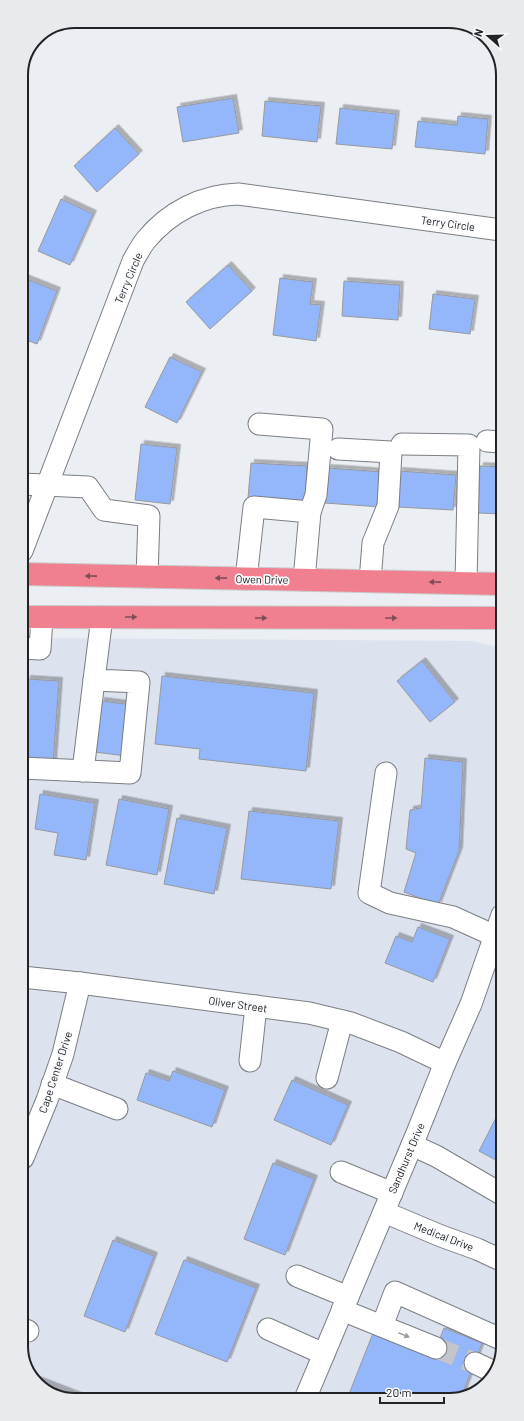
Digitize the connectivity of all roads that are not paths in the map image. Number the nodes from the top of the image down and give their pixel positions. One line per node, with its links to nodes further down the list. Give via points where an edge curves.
1 (496, 229): 6 (street, Terry Circle, via 238,194 209,198 186,206 166,220 146,240 133,261)
2 (259, 424): 7 (street, via 322,429 316,495)
3 (402, 444): 14 (street, via 469,445)
4 (338, 449): 13 (street, via 391,452 388,506 373,542)
5 (28, 484): 6 (street)
6 (48, 484): 8 (street, Terry Circle); 10 (street, via 88,487 104,510 149,516)
7 (310, 512): 11 (street, via 254,507); 12 (street)
8 (28, 536)
9 (28, 574): 10 (highway, Owen Drive, one-way to 9)
10 (148, 577): 11 (highway, Owen Drive, one-way to 10)
11 (246, 578): 12 (highway, Owen Drive)
12 (304, 580): 13 (highway, Owen Drive)
13 (370, 581): 14 (highway, Owen Drive, one-way to 13)
14 (466, 583): 15 (highway, Owen Drive)
15 (496, 584)
16 (32, 617): 17 (highway); 19 (street, via 40,649)
17 (102, 617): 18 (highway, one-way to 18); 20 (street)
18 (496, 618)
19 (28, 648)
20 (94, 680): 22 (street); 22 (street, via 139,682 130,773)
21 (28, 768): 22 (street)
22 (83, 771)
23 (386, 774): 24 (street, via 369,893 390,903)
24 (496, 925)
25 (496, 937): 31 (street, Sandhurst Drive, via 471,1004)
26 (28, 978): 27 (street, Oliver Street)
27 (80, 983): 28 (street, Oliver Street); 33 (street, Cape Center Drive, via 63,1054)
28 (256, 1006): 29 (street, Oliver Street, via 309,1013); 30 (street)
29 (342, 1021): 31 (street, Oliver Street, via 401,1042); 32 (street)
30 (250, 1061)
31 (445, 1063): 36 (street, Sandhurst Drive)
32 (328, 1078)
33 (52, 1084): 34 (street); 35 (street, Cape Center Drive)
34 (117, 1109)
35 (28, 1145)
36 (412, 1145): 38 (street); 39 (street, Sandhurst Drive)
37 (341, 1172): 39 (street)
38 (496, 1191)
39 (392, 1193): 40 (street, Sandhurst Drive)
40 (384, 1212): 41 (street, Medical Drive); 43 (street, Sandhurst Drive)
41 (496, 1258)
42 (297, 1276): 43 (street)
43 (345, 1304): 44 (street); 48 (street, Sandhurst Drive)
44 (382, 1326): 46 (street, via 395,1292); 47 (street, one-way to 47)
45 (268, 1329): 48 (street)
46 (496, 1337)
47 (436, 1348)
48 (324, 1354): 51 (street, Sandhurst Drive)
49 (474, 1363): 50 (street)
50 (489, 1370)
51 (308, 1393)

